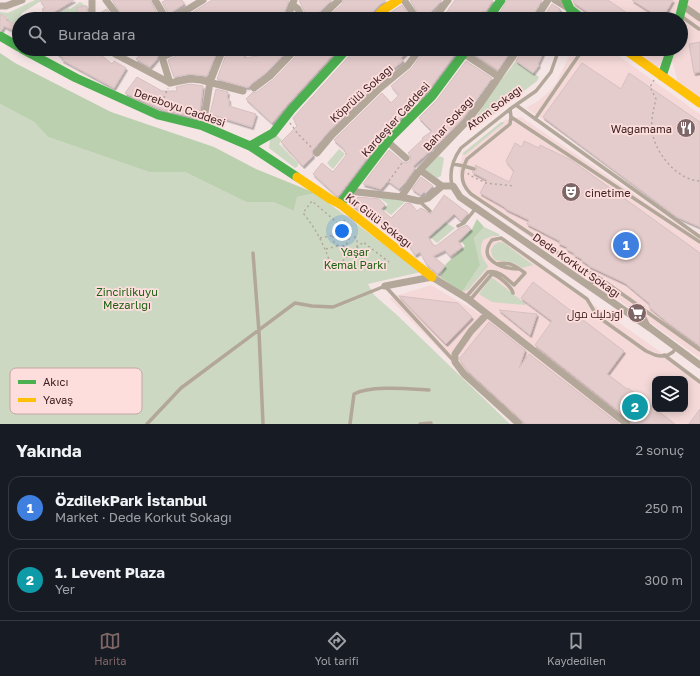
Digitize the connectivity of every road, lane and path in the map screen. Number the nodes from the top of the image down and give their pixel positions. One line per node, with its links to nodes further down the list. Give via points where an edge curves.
1 (22, 0): 15 (street)
2 (92, 0): 17 (street)
3 (106, 0): 18 (street)
4 (155, 0): 19 (street)
5 (203, 0): 20 (street)
6 (398, 0): 24 (street)
7 (404, 0): 25 (street)
8 (448, 0): 26 (street)
9 (501, 0): 27 (street)
10 (548, 0): 28 (street)
11 (554, 0): 16 (street)
12 (566, 0): 16 (street)
13 (337, 1): 23 (street)
14 (293, 2): 21 (street); 22 (street)
15 (0, 6)
16 (570, 9): 29 (lane); 30 (street)
17 (92, 12)
18 (115, 12)
19 (164, 12)
20 (180, 12)
21 (289, 12)
22 (300, 12)
23 (326, 12)
24 (381, 12)
25 (412, 12)
26 (439, 12)
27 (493, 12)
28 (540, 12)
29 (569, 12)
30 (574, 12)
31 (688, 13): 33 (street)
32 (688, 17): 34 (lane)
33 (700, 18)
34 (699, 29)
35 (0, 36): 36 (street, Dereboyu Caddesi)
36 (12, 43)
37 (36, 56): 60 (street, Dereboyu Caddesi, via 76,78)
38 (119, 56): 54 (street)
39 (220, 56): 53 (street)
40 (289, 56): 55 (street)
41 (341, 56): 66 (street, via 273,133)
42 (415, 56): 67 (street, Köprülü Sokağı, via 343,124)
43 (459, 56): 65 (street, Kardeşler Caddesi, via 432,96)
44 (471, 56): 52 (street)
45 (514, 56): 52 (street, Bahar Sokağı)
46 (557, 56): 58 (lane, Atom Sokağı, via 544,83)
47 (578, 56): 62 (lane)
48 (634, 56): 51 (street)
49 (668, 56): 51 (street)
50 (162, 57): 54 (street)
51 (660, 74): 57 (street); 74 (path, via 650,87 656,99 652,121 653,136 668,164 682,175)
52 (500, 77): 72 (street, Bahar Sokağı, via 468,120)
53 (210, 82): 54 (street, via 190,79); 56 (street); 63 (street)
54 (170, 83): 60 (path)
55 (254, 88)
56 (243, 91)
57 (700, 103)
58 (516, 105): 59 (lane, Atom Sokağı); 62 (lane)
59 (510, 109): 61 (lane); 69 (lane, Atom Sokağı, via 466,143)
60 (158, 115): 63 (street, Dereboyu Caddesi)
61 (512, 117): 70 (lane, via 510,124 468,158); 94 (lane)
62 (536, 119): 90 (lane)
63 (202, 126): 66 (street, Dereboyu Caddesi)
64 (293, 127): 67 (path)
65 (388, 142): 68 (street); 78 (street, Kardeşler Caddesi)
66 (250, 146): 82 (street, Kır Gülü Sokağı)
67 (317, 153)
68 (405, 159): 79 (path)
69 (453, 164): 70 (lane); 76 (lane, Atom Sokağı)
70 (464, 166): 71 (lane); 107 (lane, via 464,186 471,194 567,260)
71 (474, 169)
72 (420, 170): 75 (street); 80 (street, Bahar Sokağı)
73 (469, 175): 77 (path, via 486,182)
74 (700, 182)
75 (442, 186): 76 (street); 81 (street, via 428,198)
76 (452, 186): 83 (street, Dede Korkut Sokağı)
77 (514, 186)
78 (349, 191): 79 (street); 82 (street, Kardeşler Caddesi)
79 (380, 194): 80 (street)
80 (401, 197): 81 (street)
81 (419, 201): 84 (lane)
82 (340, 204): 85 (street, Kır Gülü Sokağı)
83 (476, 208): 87 (lane, via 464,223); 97 (street, Dede Korkut Sokağı)
84 (430, 211)
85 (351, 212): 86 (path); 106 (street, Kır Gülü Sokağı)
86 (340, 225): 88 (path); 91 (path, via 312,201 303,213); 98 (path, via 357,239)
87 (458, 226)
88 (337, 231): 89 (path); 96 (path, via 345,231 348,235 347,243)
89 (334, 235): 91 (path); 95 (path, via 333,239)
90 (700, 237)
91 (320, 238): 99 (path)
92 (366, 239): 93 (path)
93 (363, 242): 98 (path); 104 (path)
94 (700, 242)
95 (339, 245): 96 (path); 99 (path)
96 (343, 245): 102 (path)
97 (530, 246): 101 (lane); 108 (street, Dede Korkut Sokağı)
98 (357, 248): 102 (path)
99 (326, 249): 103 (path, via 332,268)
100 (252, 252): 116 (lane)
101 (524, 254): 111 (lane, via 501,238 492,240 487,249 490,259 497,264 504,262 514,265 525,273 514,285 498,273 490,271); 119 (lane, via 587,299 597,316 646,350)
102 (348, 256): 103 (path)
103 (342, 262): 105 (path)
104 (389, 262)
105 (348, 270)
106 (432, 277): 109 (street); 111 (street)
107 (601, 279): 108 (lane); 112 (lane)
108 (583, 283): 115 (street, Dede Korkut Sokağı)
109 (385, 286): 116 (lane, via 333,307 295,304); 120 (lane)
110 (513, 293): 111 (lane, via 505,283 492,274)
111 (467, 299): 113 (street)
112 (639, 306): 114 (lane); 115 (lane); 118 (lane)
113 (487, 314): 120 (street, via 455,354); 130 (street)
114 (658, 314)
115 (650, 328): 117 (street, Dede Korkut Sokağı)
116 (259, 332): 125 (lane, via 181,388); 126 (lane)
117 (676, 348): 119 (lane); 121 (street, Dede Korkut Sokağı)
118 (700, 350)
119 (664, 356): 122 (lane)
120 (455, 362): 129 (street, via 464,374)
121 (700, 365)
122 (700, 382)
123 (429, 390): 127 (lane, via 392,388 360,391 354,394)
124 (430, 423): 128 (lane)
125 (148, 424)
126 (263, 424)
127 (350, 424)
128 (420, 424)
129 (519, 424)
130 (627, 424)

